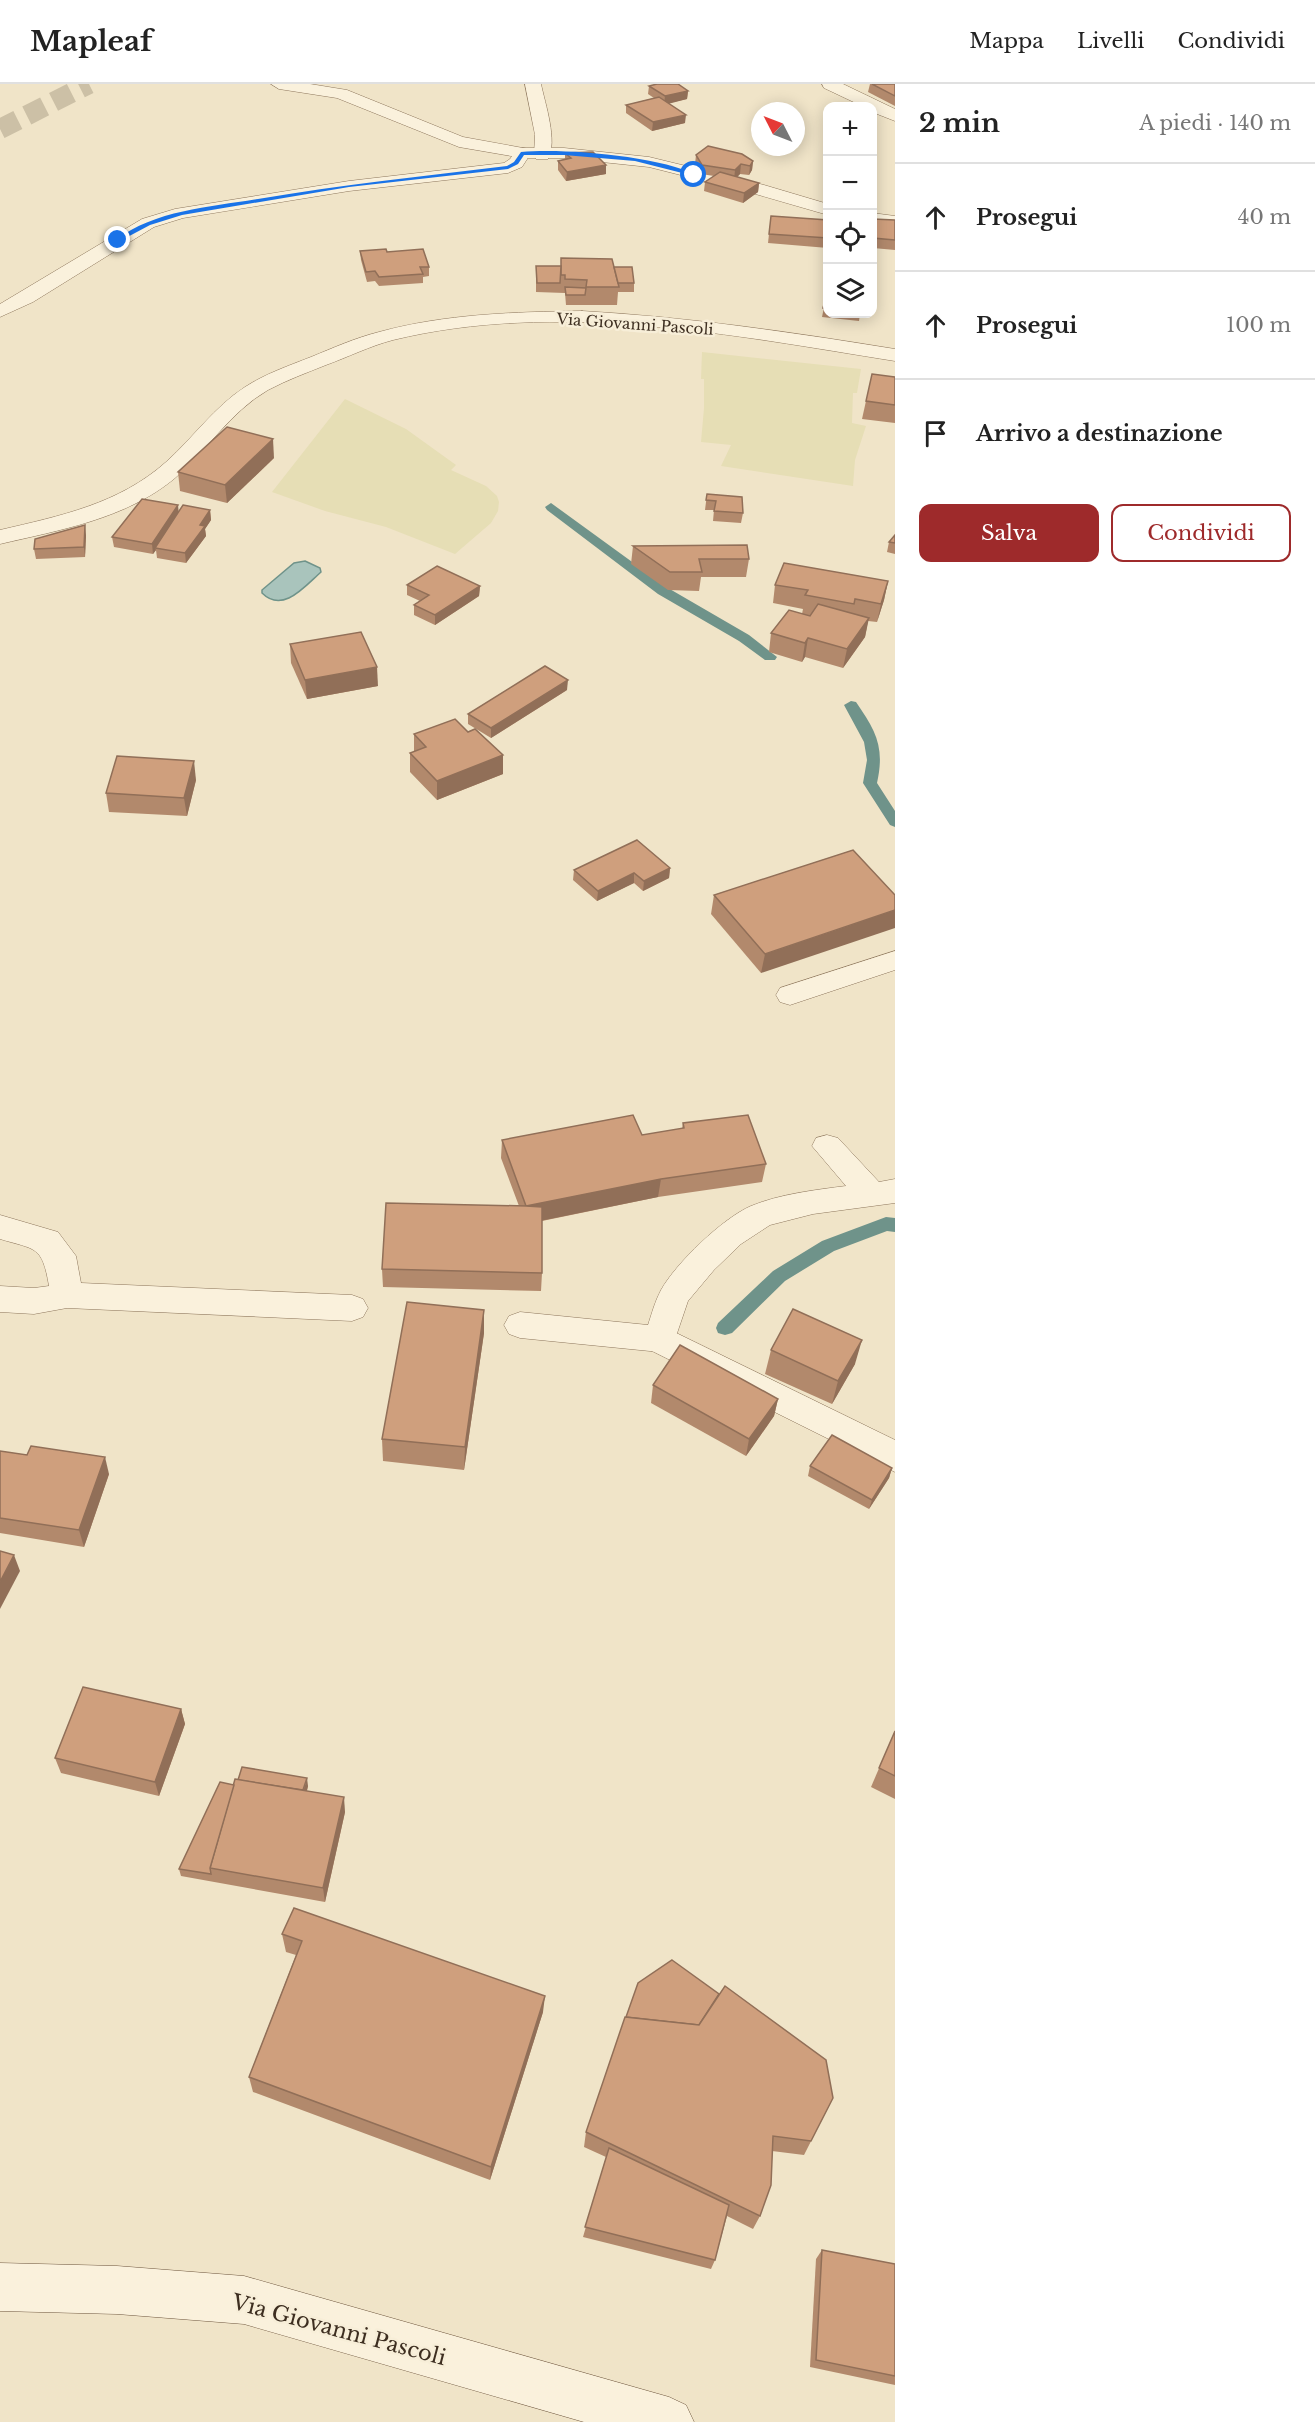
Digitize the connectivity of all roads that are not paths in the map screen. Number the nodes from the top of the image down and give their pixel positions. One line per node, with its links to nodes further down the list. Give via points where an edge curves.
1 (279, 84): 5 (street, via 341,94 459,142)
2 (533, 84): 6 (lane, via 543,135)
3 (830, 84): 4 (street)
4 (895, 116)
5 (523, 153): 6 (street); 10 (lane, via 508,168 349,186 181,213 148,223)
6 (542, 155): 7 (street, via 564,153 642,160)
7 (823, 208)
8 (877, 219): 9 (street)
9 (895, 222)
10 (0, 311)
11 (895, 355): 12 (street, Via Giovanni Pascoli, via 713,329 592,318 498,319 393,334 291,372 251,392 165,476 121,503)
12 (0, 537)
13 (895, 960): 14 (lane)
14 (790, 995)
15 (827, 1146): 16 (lane)
16 (883, 1193): 22 (lane, via 777,1209 730,1235 702,1261 674,1296)
17 (0, 1227): 18 (lane, via 47,1241 60,1256)
18 (67, 1295): 19 (lane, via 34,1301); 20 (lane)
19 (0, 1299)
20 (352, 1308)
21 (520, 1325): 22 (lane)
22 (660, 1339): 23 (street)
23 (895, 1457)
24 (0, 2287): 25 (street, Via Giovanni Pascoli, via 117,2290 244,2300)
25 (669, 2422)

